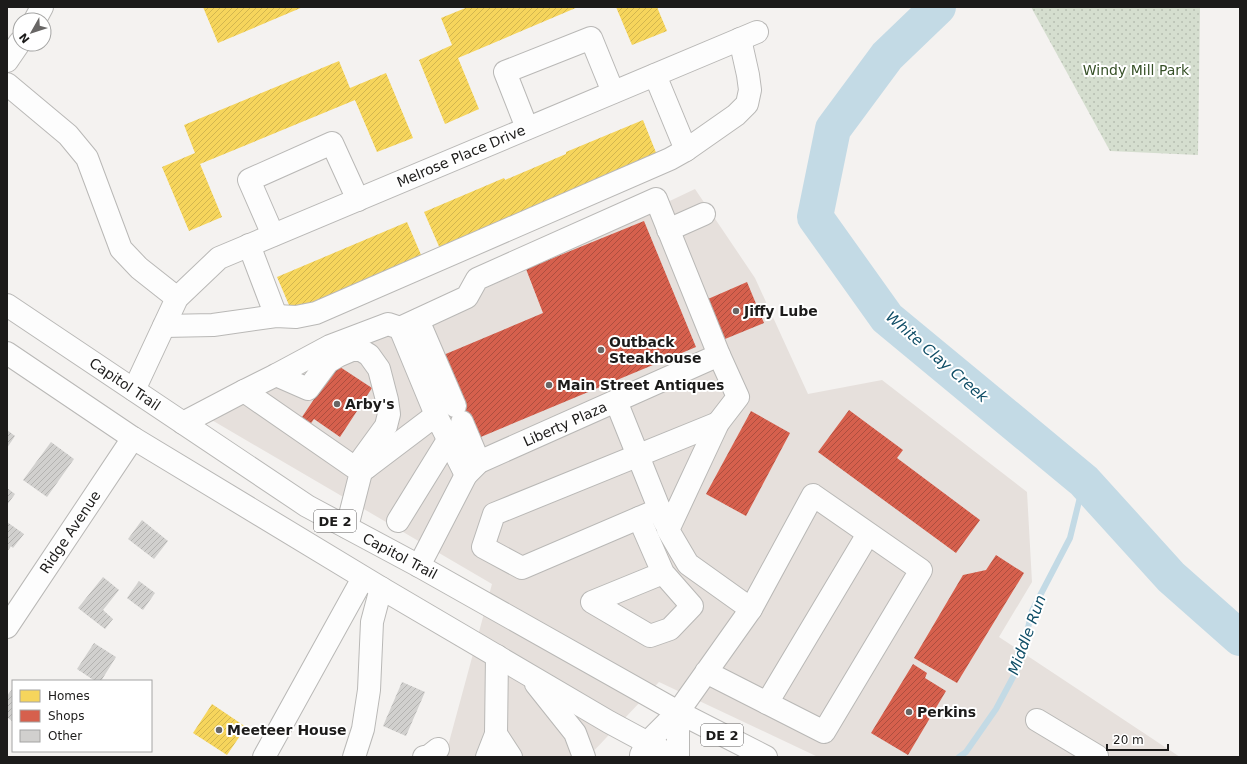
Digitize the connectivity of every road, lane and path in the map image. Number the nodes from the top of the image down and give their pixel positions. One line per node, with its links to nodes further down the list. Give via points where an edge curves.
1 (13, 52): 2 (street)
2 (7, 61)
3 (655, 75): 5 (street, Melrose Place Drive); 7 (street); 7 (street, Melrose Place Drive, via 748,35 750,90 747,104 736,115)
4 (7, 84): 13 (street, via 68,135 87,158 121,249 139,268)
5 (612, 92): 6 (street, Melrose Place Drive); 6 (street, via 591,38 505,72)
6 (527, 128): 8 (street, Melrose Place Drive)
7 (686, 150): 15 (street, via 316,313 296,318)
8 (358, 200): 11 (street, Melrose Place Drive); 11 (street, via 332,143 249,180)
9 (704, 214): 10 (street)
10 (668, 230): 16 (street, via 656,199 477,279 467,297); 19 (street)
11 (274, 235): 12 (street, Melrose Place Drive)
12 (249, 245): 13 (street, Melrose Place Drive, via 219,258); 15 (street)
13 (177, 298): 17 (street, Melrose Place Drive)
14 (7, 304): 21 (street, Capitol Trail / DE 2)
15 (276, 316): 17 (street, via 213,325)
16 (409, 324): 20 (street, via 388,324 330,346); 24 (street); 30 (street, via 459,414)
17 (164, 326): 21 (street, Melrose Place Drive)
18 (7, 353): 27 (street, DE 2)
19 (719, 355): 23 (street, Liberty Plaza); 25 (street, via 738,397)
20 (276, 375): 22 (street); 31 (street, via 308,389 328,362 338,356 352,350 361,350 369,355 379,369 389,414 386,426 362,459)
21 (134, 390): 26 (street, Capitol Trail / DE 2)
22 (244, 391): 26 (street); 31 (street)
23 (616, 401): 29 (street); 30 (street, Liberty Plaza)
24 (436, 415): 28 (street); 31 (street)
25 (718, 422): 29 (street); 36 (street)
26 (183, 423): 35 (street, Capitol Trail / DE 2, via 307,506)
27 (133, 438): 40 (street, DE 2); 42 (street, Ridge Avenue)
28 (448, 440): 30 (street); 34 (street)
29 (637, 456): 32 (street); 33 (street, via 494,514 483,547 522,568)
30 (473, 468): 38 (street)
31 (364, 469): 35 (street)
32 (660, 509): 33 (street); 36 (street)
33 (639, 518): 39 (street)
34 (398, 522)
35 (347, 527): 38 (street, Capitol Trail / DE 2)
36 (668, 530): 41 (street, via 688,564)
37 (868, 534): 41 (street, via 813,496); 46 (street); 46 (street, via 921,570 824,732)
38 (419, 566): 47 (street, Capitol Trail / DE 2)
39 (663, 573)
40 (372, 583): 43 (street, DE 2); 51 (street, via 369,690); 52 (street)
41 (751, 608): 44 (street)
42 (7, 627)
43 (497, 656): 45 (street, DE 2); 49 (street)
44 (706, 672): 46 (street); 47 (street)
45 (528, 674): 50 (street, DE 2); 55 (street, via 575,733)
46 (768, 704)
47 (678, 712): 50 (street); 57 (street); 58 (street, Capitol Trail / DE 2)
48 (1037, 720): 59 (street)
49 (496, 734): 53 (street); 54 (street)
50 (644, 750): 56 (street, DE 2)
51 (361, 756)
52 (264, 757)
53 (487, 757)
54 (511, 757)
55 (584, 757)
56 (674, 757)
57 (678, 757)
58 (766, 757)
59 (1096, 757)

